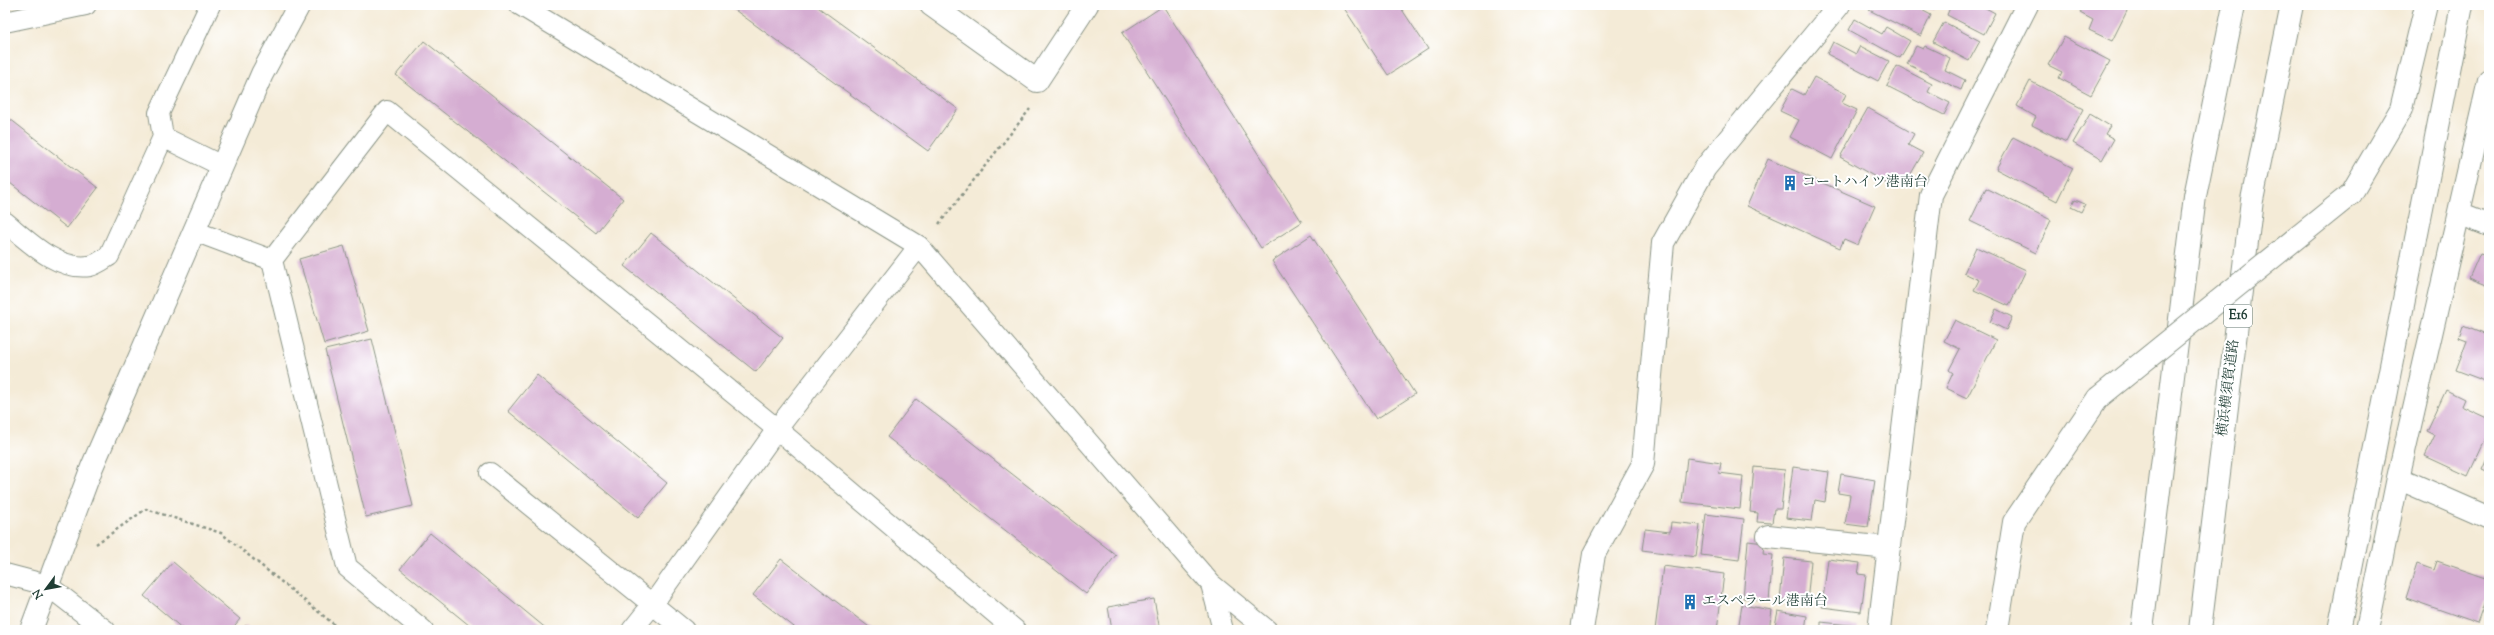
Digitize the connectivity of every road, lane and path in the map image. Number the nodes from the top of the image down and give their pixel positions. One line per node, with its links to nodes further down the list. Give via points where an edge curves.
1 (86, 5): 13 (lane)
2 (210, 5): 16 (lane, via 159,113)
3 (299, 5): 17 (main road, via 262,74)
4 (520, 5): 23 (lane)
5 (931, 5): 6 (main road, via 1037,81)
6 (1087, 5)
7 (1839, 5): 45 (main road, via 1705,168 1663,243 1643,464 1594,554)
8 (2028, 5): 31 (main road, via 1930,195)
9 (2234, 5): 48 (main road, via 2195,196)
10 (2292, 5): 49 (main road, 横浜横須賀道路 / E16, via 2252,200)
11 (2426, 5): 47 (main road, bridge, via 2401,109 2351,194 2098,398 2014,522)
12 (2462, 5): 50 (main road)
13 (5, 22)
14 (2489, 81): 18 (main road)
15 (1030, 109): 21 (path)
16 (163, 137): 17 (lane); 19 (lane, via 109,256 91,266 69,265 42,252)
17 (222, 166): 22 (main road)
18 (2459, 213): 20 (main road); 27 (main road)
19 (5, 222)
20 (2489, 225)
21 (935, 229)
22 (194, 231): 24 (lane); 34 (main road, via 92,467)
23 (919, 246): 25 (lane); 33 (lane)
24 (272, 260): 25 (lane, via 387,110); 39 (lane, via 347,567)
25 (777, 429): 35 (lane); 42 (lane)
26 (490, 473): 35 (lane)
27 (2398, 478): 28 (main road); 51 (main road)
28 (2489, 518)
29 (1768, 536): 31 (main road)
30 (93, 546): 38 (path, via 146,509 221,533)
31 (1889, 548): 46 (main road)
32 (5, 574): 34 (lane)
33 (1211, 584): 43 (lane); 44 (lane)
34 (47, 585): 36 (main road); 37 (lane)
35 (652, 605): 40 (lane); 41 (lane)
36 (31, 630)
37 (105, 630)
38 (341, 630)
39 (423, 630)
40 (632, 630)
41 (684, 630)
42 (1015, 630)
43 (1224, 630)
44 (1267, 630)
45 (1582, 630)
46 (1879, 630)
47 (1997, 630)
48 (2142, 630)
49 (2200, 630)
50 (2339, 630)
51 (2367, 630)

